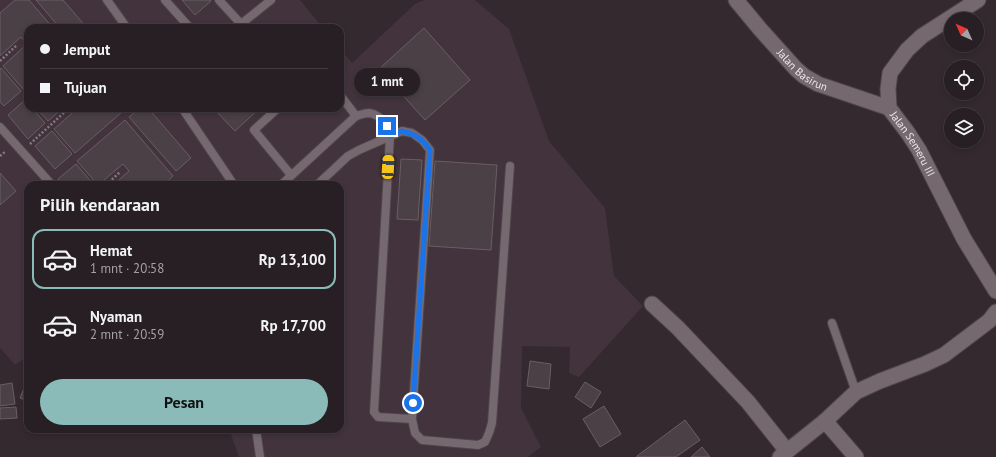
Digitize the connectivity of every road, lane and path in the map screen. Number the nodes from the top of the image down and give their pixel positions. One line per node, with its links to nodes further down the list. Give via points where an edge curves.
1 (107, 0): 7 (lane)
2 (165, 0): 8 (lane)
3 (219, 0): 9 (lane)
4 (271, 0): 10 (lane)
5 (736, 0): 14 (street, Jalan Basirun, via 804,76 818,84)
6 (978, 0): 14 (street, Jalan Semeru III, via 922,36 907,50 890,73)
7 (123, 24)
8 (186, 24)
9 (237, 24)
10 (241, 24)
11 (17, 45): 12 (path)
12 (0, 61)
13 (344, 100): 18 (lane)
14 (889, 108): 30 (street, Jalan Semeru III, via 919,150 964,239)
15 (66, 112): 21 (path)
16 (185, 112): 27 (lane)
17 (274, 112): 24 (lane, via 254,130)
18 (356, 116): 20 (lane, via 368,113 379,117 387,126); 24 (lane)
19 (0, 126): 21 (lane)
20 (390, 136): 29 (lane, via 348,156); 35 (lane, via 374,412 378,417); 35 (lane, via 402,131 412,133 430,150)
21 (22, 152): 25 (lane)
22 (510, 166): 35 (lane, via 492,423 489,433 485,442 478,445 422,440 415,433)
23 (120, 172): 26 (path)
24 (291, 175): 28 (lane)
25 (48, 181)
26 (110, 181)
27 (231, 181)
28 (286, 181)
29 (321, 181)
30 (996, 291)
31 (652, 304): 38 (street, via 748,402)
32 (996, 312): 34 (street, via 989,322 944,355)
33 (832, 323): 34 (lane)
34 (856, 392): 36 (street)
35 (412, 419)
36 (825, 421): 38 (street); 40 (street)
37 (257, 433): 39 (lane)
38 (784, 454)
39 (260, 457)
40 (856, 457)

